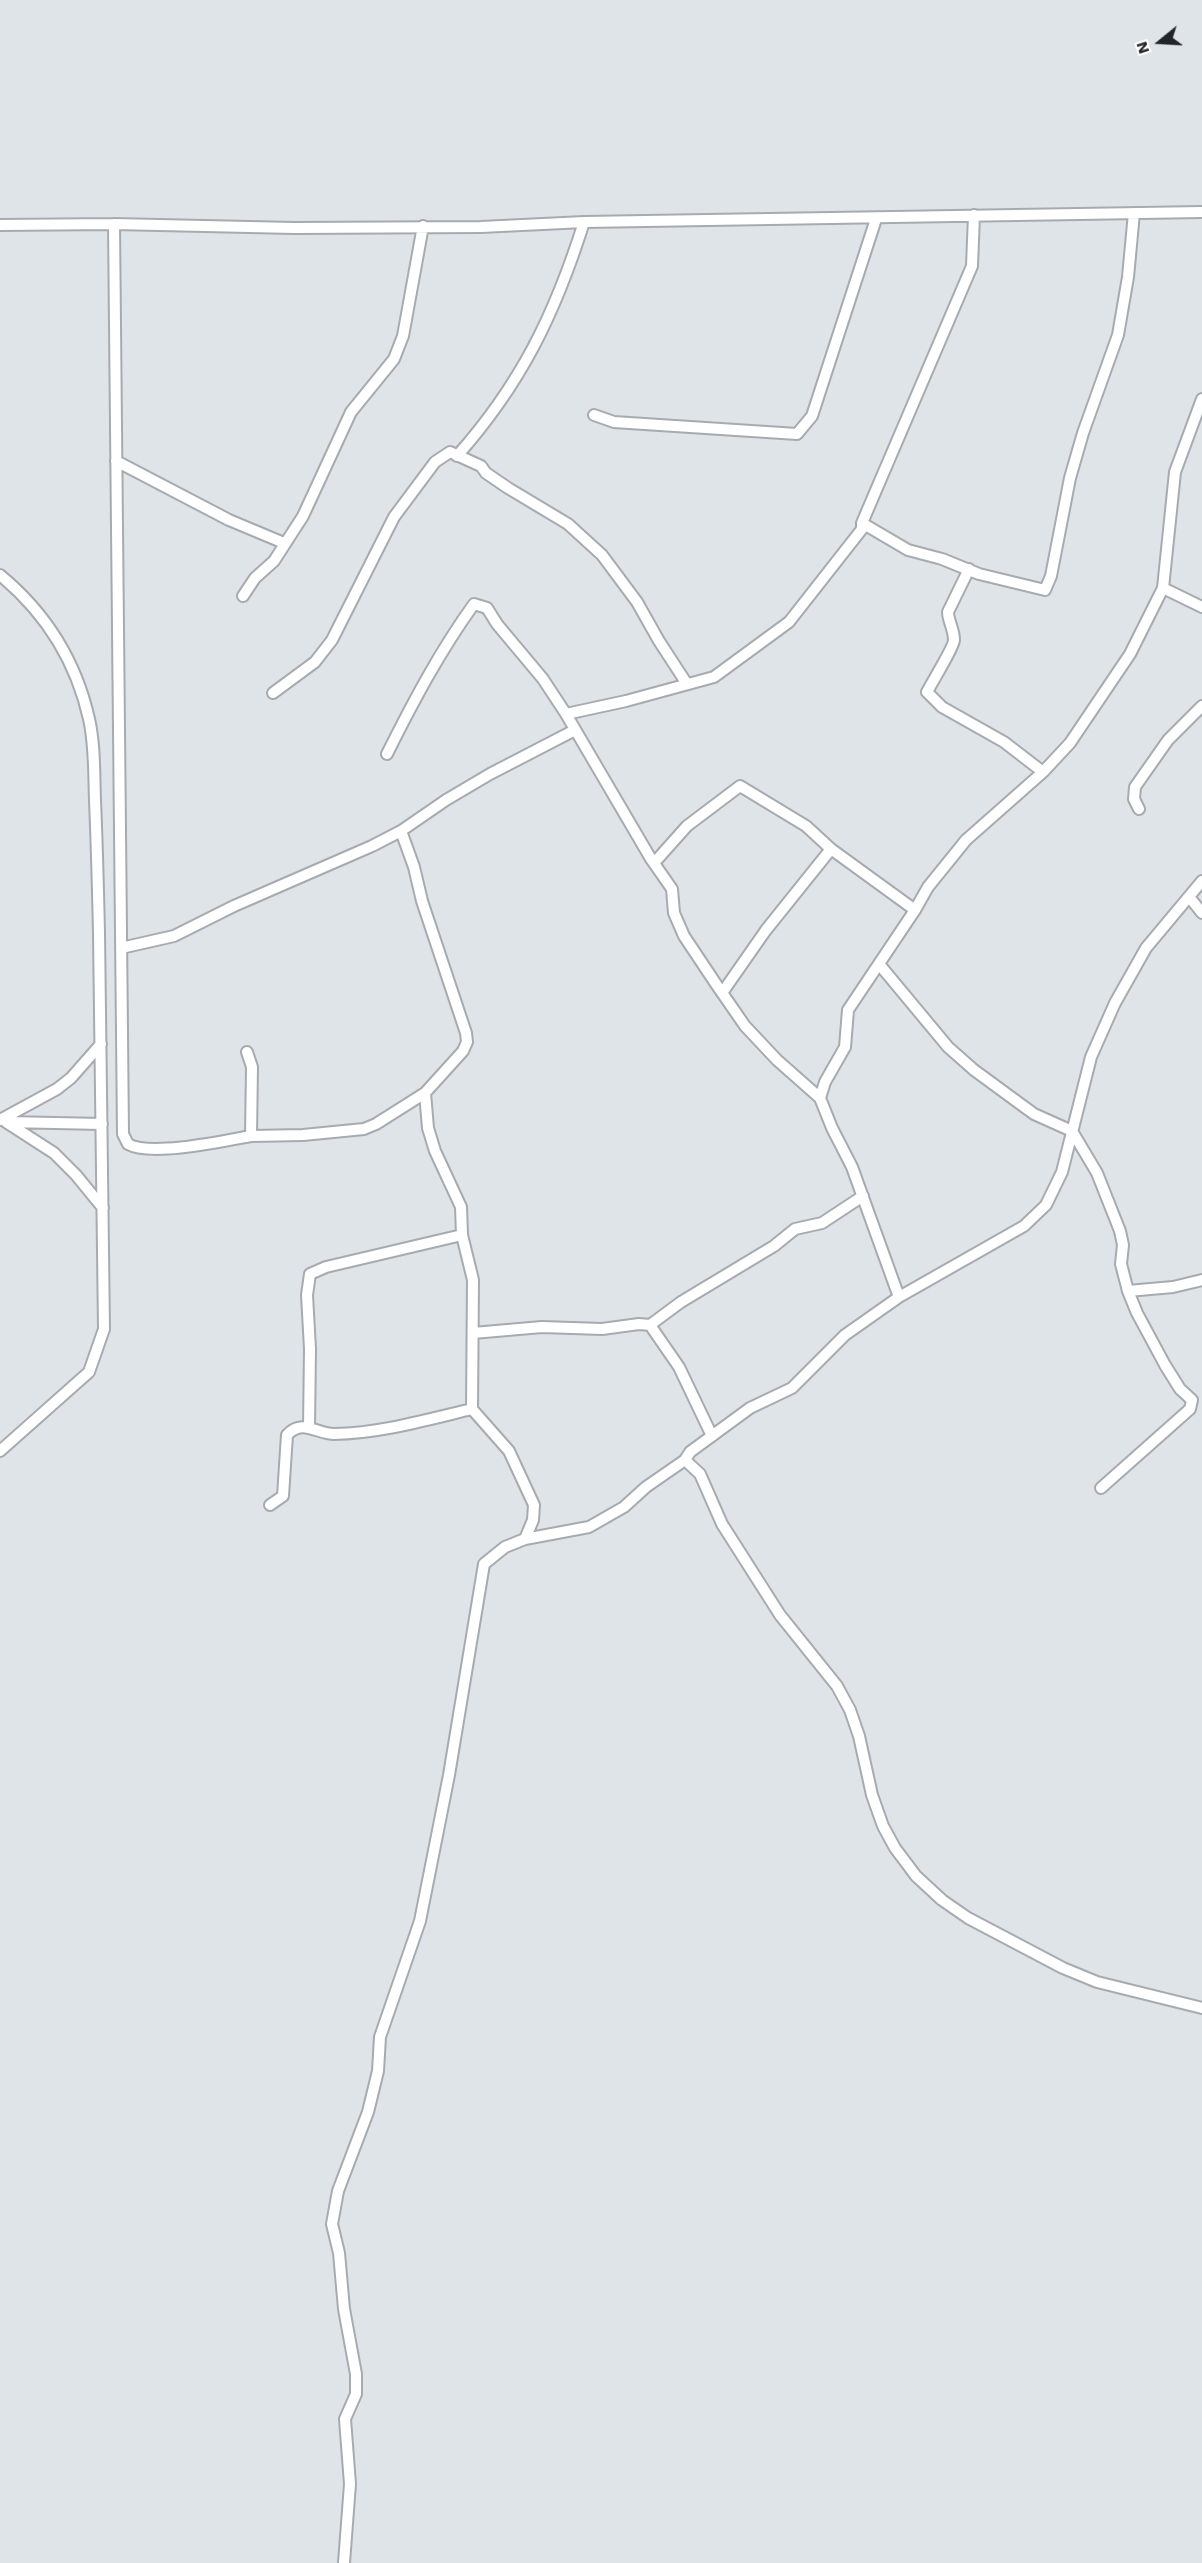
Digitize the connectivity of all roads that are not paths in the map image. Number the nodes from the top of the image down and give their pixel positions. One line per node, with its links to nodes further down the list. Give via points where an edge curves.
1 (1202, 212): 2 (street)
2 (1134, 213): 3 (street); 15 (street, via 1118,335 1077,456 1045,590)
3 (974, 215): 4 (street); 13 (street, via 972,266)
4 (876, 219): 5 (street); 10 (street, via 812,416 797,434 614,422)
5 (584, 222): 8 (street); 11 (street, via 565,282 541,334 514,383)
6 (114, 224): 7 (street); 8 (street, via 233,228); 12 (street)
7 (0, 225)
8 (423, 226): 14 (street, via 394,359 351,412 303,516)
9 (1201, 404): 17 (street, via 1175,472)
10 (594, 415)
11 (457, 456): 20 (street, via 481,466 508,488 568,524 602,555 637,602); 21 (street, via 450,452 420,480 394,516 332,640 315,662)
12 (116, 461): 14 (street, via 229,520); 35 (street)
13 (862, 523): 15 (street, via 908,550); 20 (street, via 862,529 789,622 714,677)
14 (284, 543): 18 (street, via 274,561)
15 (969, 570): 26 (street, via 948,612 954,645 927,692 942,706 1004,742)
16 (0, 575): 38 (street, via 42,615 59,642 89,720 98,874)
17 (1163, 588): 19 (street); 26 (street, via 1130,654 1104,694 1070,743)
18 (243, 596)
19 (1202, 607)
20 (687, 684): 23 (street)
21 (273, 693)
22 (1202, 706): 27 (street, via 1168,740 1135,787)
23 (566, 714): 24 (street); 25 (street, via 487,608 474,604 418,691)
24 (575, 730): 28 (street, via 446,800); 30 (street)
25 (387, 754)
26 (1043, 772): 33 (street, via 966,840 928,886)
27 (1138, 809)
28 (402, 831): 35 (street, via 174,936); 40 (street, via 466,1033 463,1050)
29 (831, 849): 30 (street, via 801,822 740,786 687,825); 33 (street); 37 (street)
30 (654, 863): 37 (street, via 672,889 674,913 684,936)
31 (1202, 881): 32 (street)
32 (1190, 898): 34 (street); 44 (street, via 1146,948 1115,1003 1090,1057)
33 (915, 910): 36 (street)
34 (1202, 913)
35 (122, 948): 45 (street, via 125,1140 141,1149)
36 (879, 964): 41 (street, via 848,1010 844,1047); 44 (street, via 948,1047 974,1070 1034,1114)
37 (722, 993): 41 (street, via 745,1026)
38 (101, 1044): 42 (street, via 64,1084); 43 (street)
39 (247, 1053): 45 (street, via 252,1067)
40 (425, 1093): 45 (street, via 364,1129); 48 (street, via 425,1113 435,1151 461,1207)
41 (820, 1098): 46 (street)
42 (2, 1121): 43 (street); 47 (street, via 54,1154)
43 (102, 1124): 47 (street)
44 (1072, 1131): 50 (street, via 1097,1173 1120,1231 1121,1263); 51 (street, via 1062,1172 1046,1205 1024,1226)
45 (251, 1136)
46 (862, 1196): 51 (street); 52 (street, via 822,1223 795,1229)
47 (103, 1208): 57 (street, via 104,1329 89,1372)
48 (462, 1235): 53 (street, via 473,1280); 55 (street, via 310,1274)
49 (1202, 1280): 50 (street)
50 (1128, 1292): 59 (street, via 1165,1365 1192,1400 1190,1409)
51 (898, 1297): 56 (street, via 845,1335 792,1388 750,1408)
52 (650, 1326): 53 (street, via 639,1323 602,1329 542,1327); 56 (street, via 679,1367)
53 (473, 1333): 54 (street)
54 (472, 1409): 55 (street, via 353,1433 327,1434); 61 (street, via 508,1451 534,1504 533,1520)
55 (309, 1426): 60 (street, via 287,1435 283,1496)
56 (712, 1436): 58 (street)
57 (0, 1451)
58 (685, 1460): 61 (street, via 624,1507 589,1527); 62 (street, via 700,1474 722,1524 780,1614 837,1686 859,1736 883,1826 916,1876 969,1918 1063,1968 1097,1982)
59 (1101, 1488)
60 (270, 1504)
61 (525, 1539): 63 (street, via 506,1547 484,1564 420,1921 380,2037 378,2071 368,2112 338,2191 332,2223 356,2394 345,2419 350,2484)
62 (1202, 2008)
63 (344, 2563)

